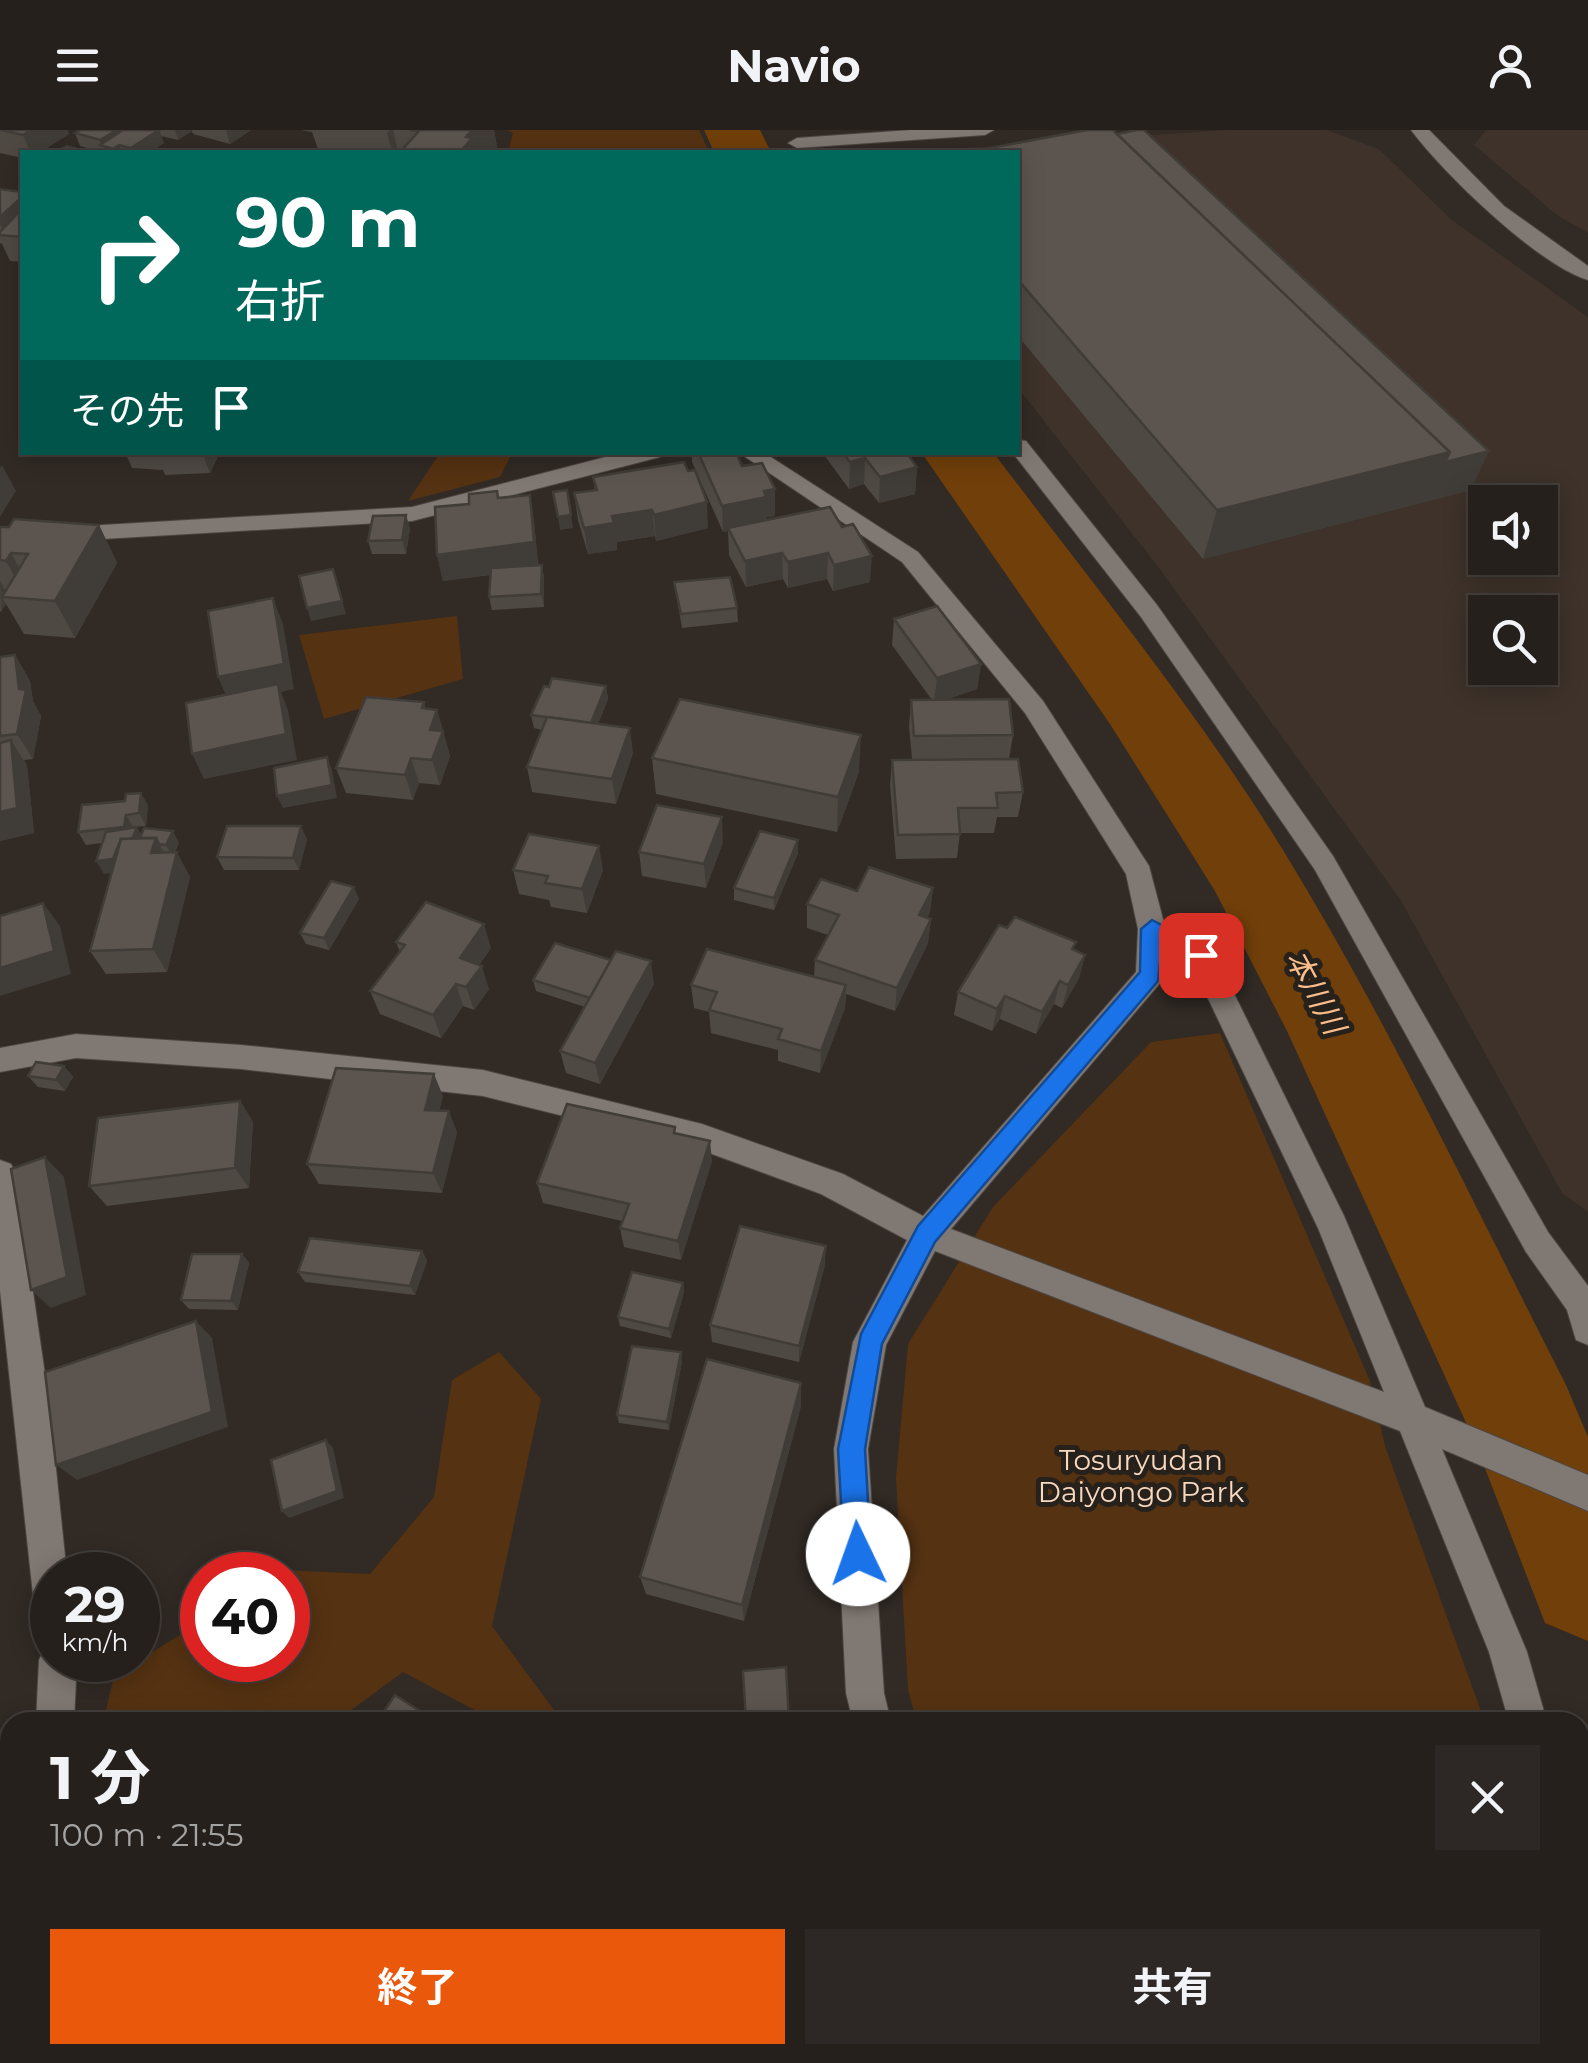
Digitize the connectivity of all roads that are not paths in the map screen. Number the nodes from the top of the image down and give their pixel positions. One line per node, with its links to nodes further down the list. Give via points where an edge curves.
1 (985, 130): 3 (street)
2 (1420, 130): 4 (street, via 1506,221)
3 (796, 142)
4 (1588, 274)
5 (1020, 449): 13 (street, via 1149,611 1324,864 1537,1242)
6 (640, 455): 8 (street, via 412,514)
7 (753, 455): 9 (street, via 910,557 1034,708 1139,872)
8 (0, 538)
9 (1152, 929): 12 (street, via 1150,975); 14 (street, via 1201,955 1334,1226)
10 (0, 1060): 12 (street, via 76,1046 482,1084 702,1137 832,1184)
11 (0, 1174): 16 (street)
12 (926, 1234): 14 (street); 19 (street, via 870,1342 852,1449)
13 (1586, 1312)
14 (1412, 1419): 15 (street); 20 (street, via 1508,1652)
15 (1588, 1493)
16 (47, 1552)
17 (57, 1682): 18 (street)
18 (55, 1712)
19 (870, 1712)
20 (1525, 1712)

